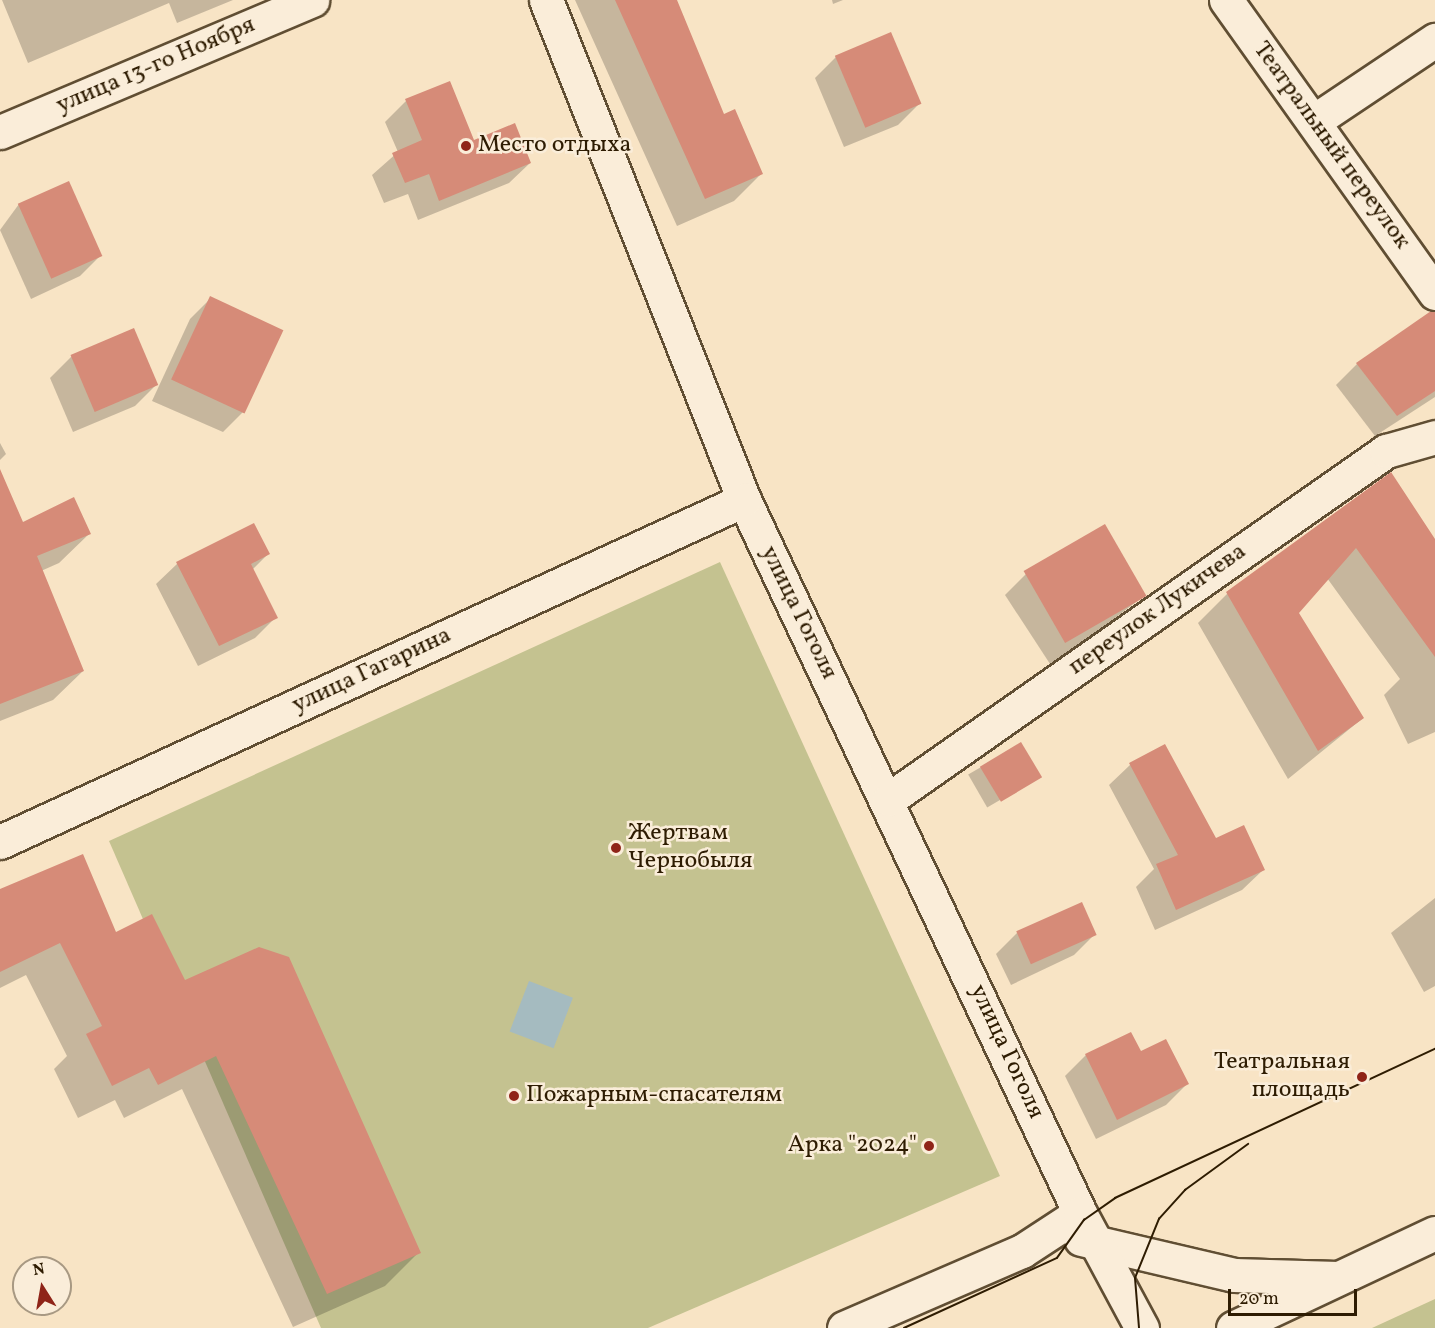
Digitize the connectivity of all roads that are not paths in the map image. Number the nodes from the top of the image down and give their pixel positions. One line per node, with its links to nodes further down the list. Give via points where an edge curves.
1 (312, 0): 6 (street, улица 13-го Ноября)
2 (546, 0): 9 (street, улица Гоголя)
3 (1226, 0): 5 (street, Театральный переулок)
4 (1435, 40): 5 (street)
5 (1314, 121): 7 (street, Театральный переулок)
6 (0, 132)
7 (1435, 293)
8 (1435, 437): 10 (street, переулок Лукичева, via 1386,451)
9 (744, 500): 10 (street, улица Гоголя); 11 (street, улица Гагарина)
10 (889, 799): 12 (street, улица Гоголя)
11 (0, 842)
12 (1087, 1226): 14 (street, via 1234,1275); 15 (street); 16 (street, улица Гоголя)
13 (1435, 1233): 14 (street)
14 (1338, 1278): 17 (street)
15 (844, 1328)
16 (1142, 1328)
17 (1233, 1328)

